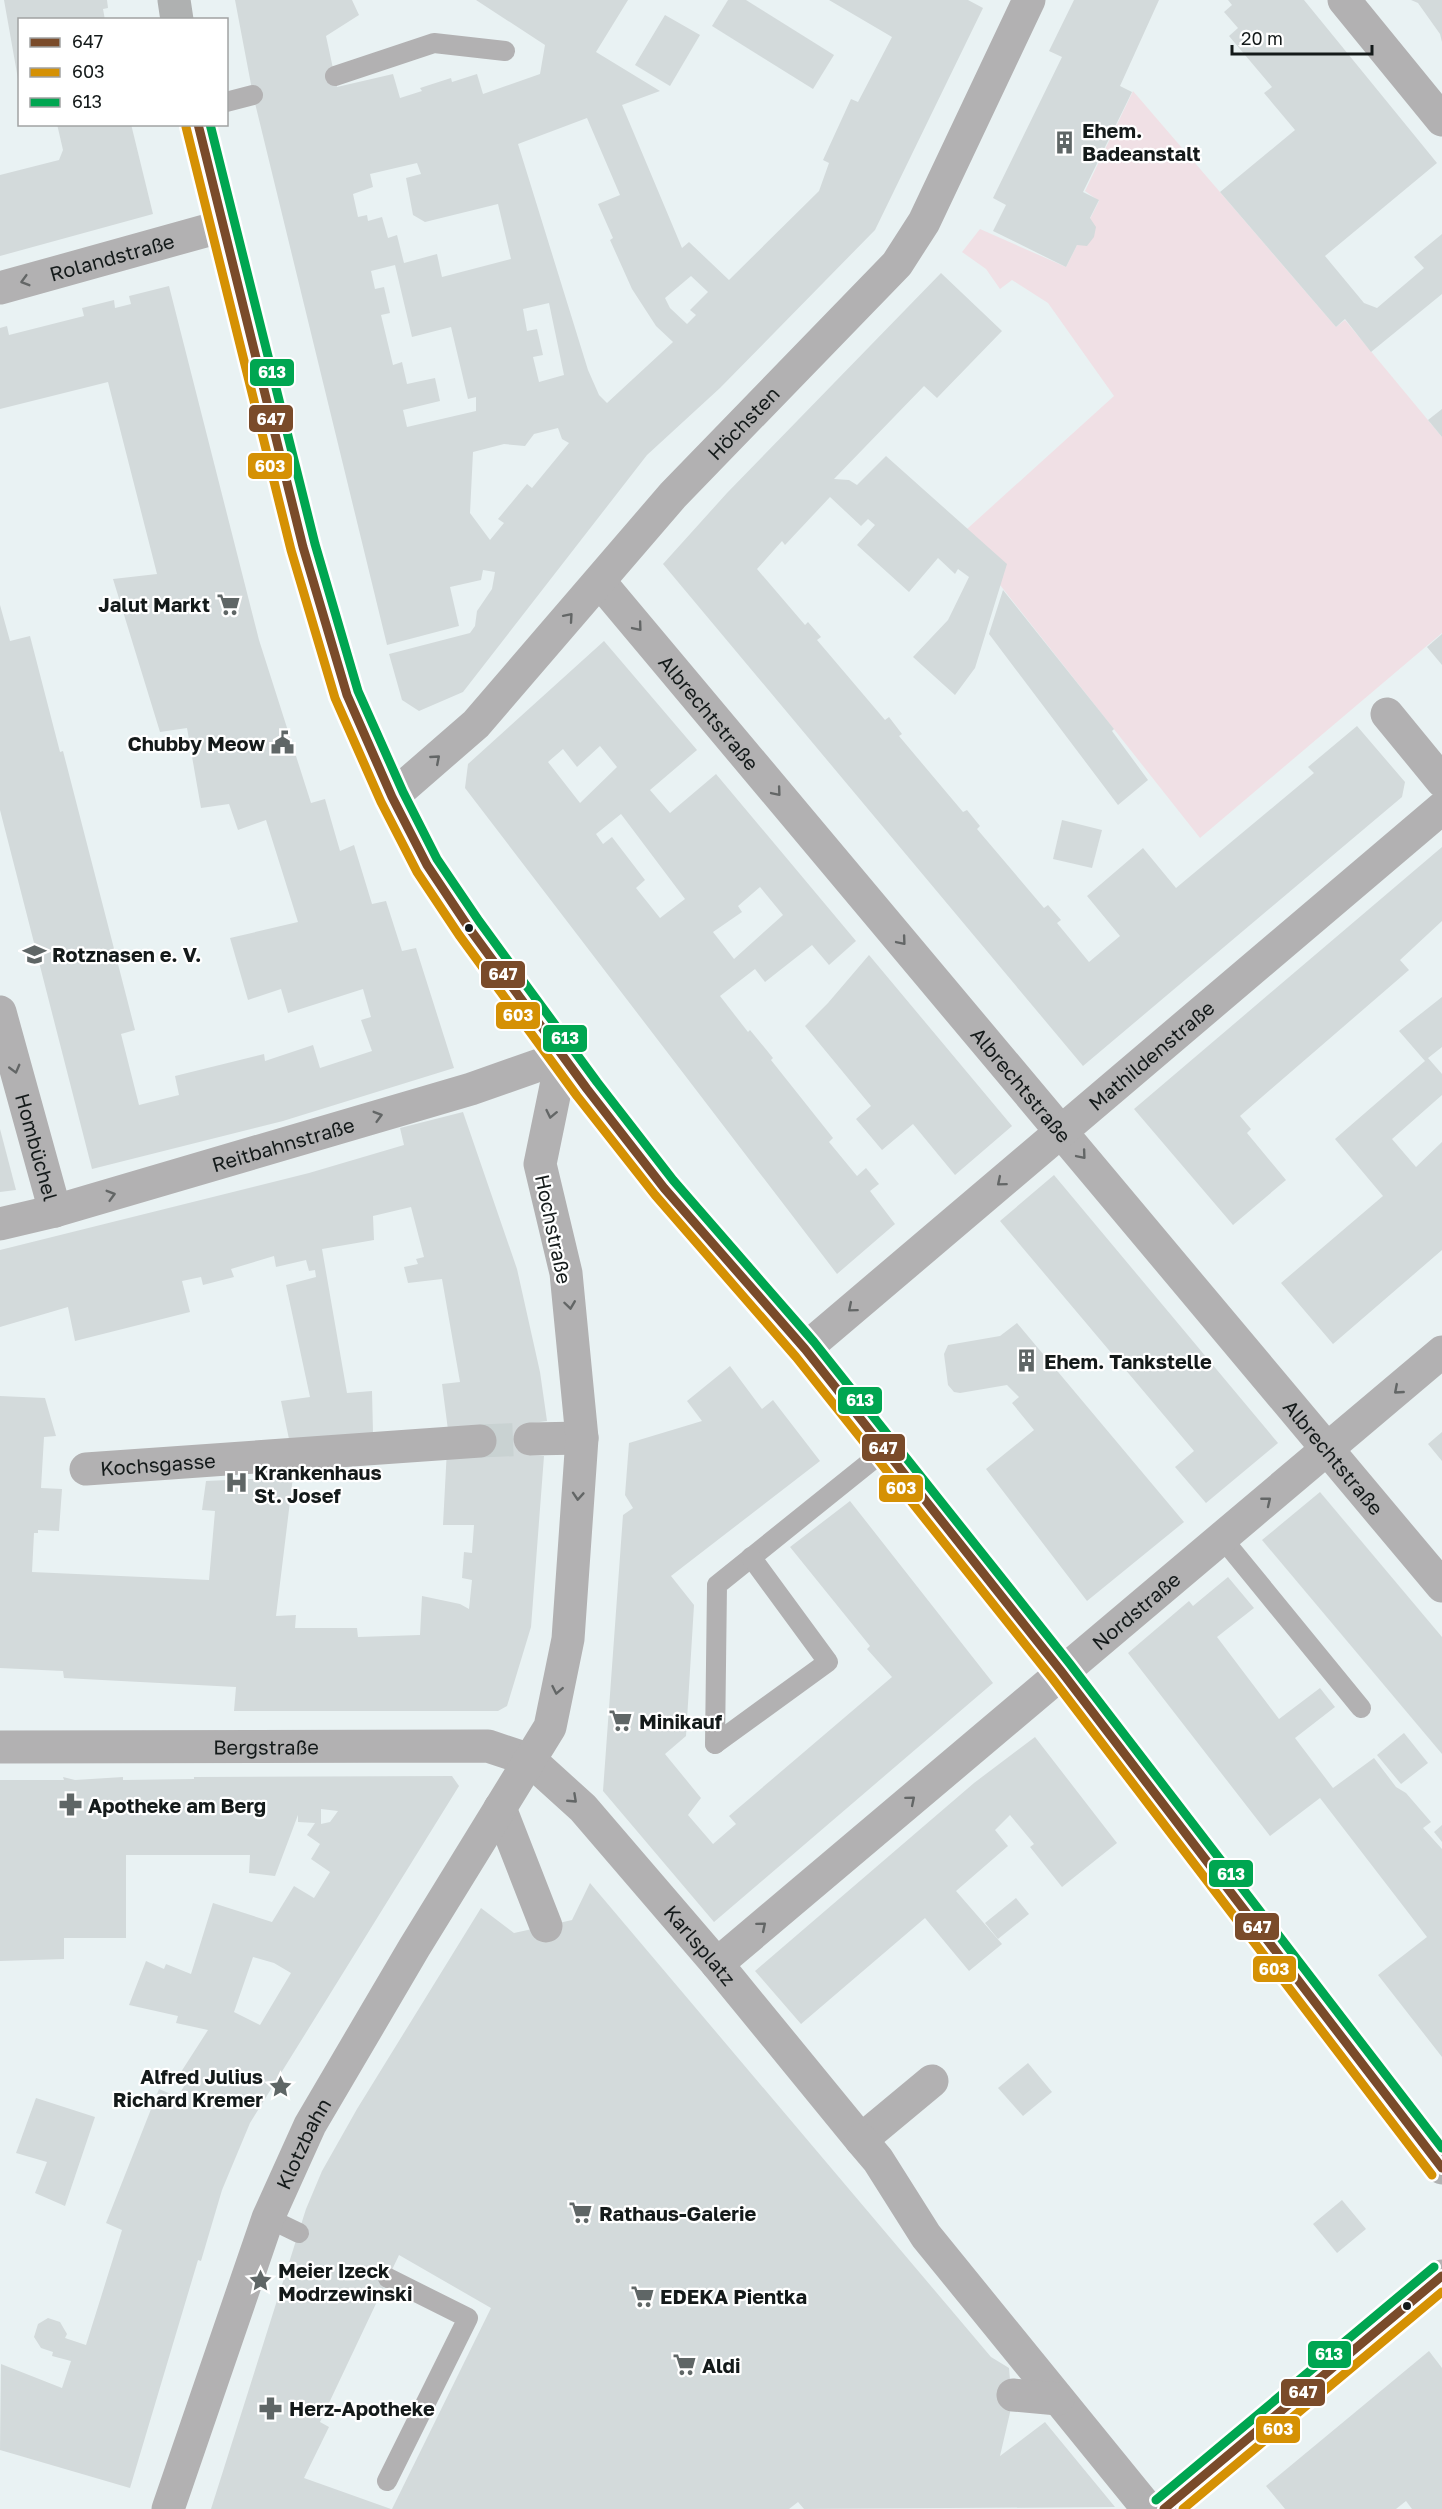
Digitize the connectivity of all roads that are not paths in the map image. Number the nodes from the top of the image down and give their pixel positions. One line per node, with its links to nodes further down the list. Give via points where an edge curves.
1 (174, 0): 4 (main road)
2 (1344, 0): 9 (street)
3 (1027, 1): 13 (street, Höchsten, via 924,222 897,264 673,495)
4 (177, 18)
5 (505, 51): 6 (lane, via 434,43)
6 (335, 76)
7 (253, 95): 8 (lane)
8 (228, 101)
9 (1442, 120)
10 (198, 126): 11 (main road)
11 (223, 226): 12 (street, Rolandstraße, one-way to 12); 16 (main road, via 303,547 347,695)
12 (0, 288)
13 (600, 582): 16 (street, Höchsten, one-way to 13, via 476,724); 20 (street, Albrechtstraße, one-way to 20)
14 (1387, 714): 15 (street)
15 (1442, 781)
16 (392, 797): 19 (main road, via 427,865)
17 (1442, 808): 20 (street, Mathildenstraße)
18 (0, 1012): 21 (street, Hombüchel, one-way to 21)
19 (562, 1057): 21 (street, Reitbahnstraße, one-way to 19, via 471,1089); 23 (main road, via 664,1188); 25 (street, Hochstraße, one-way to 25, via 540,1164 566,1273)
20 (1061, 1130): 23 (street, Mathildenstraße, one-way to 23); 29 (street, Albrechtstraße, one-way to 29)
21 (55, 1211): 22 (street, Reitbahnstraße)
22 (0, 1224)
23 (805, 1349): 28 (main road)
24 (1442, 1352): 29 (street, Nordstraße, one-way to 29)
25 (582, 1438): 26 (street); 37 (street, Hochstraße, one-way to 37, via 568,1639 550,1727)
26 (530, 1439)
27 (480, 1441): 30 (street, Kochsgasse)
28 (885, 1450): 32 (lane); 34 (main road)
29 (1327, 1452): 31 (street, Nordstraße, one-way to 29); 33 (street, Albrechtstraße)
30 (86, 1470)
31 (1222, 1538): 34 (street, Nordstraße); 35 (lane)
32 (751, 1557): 32 (lane, via 717,1585 715,1744 828,1662)
33 (1442, 1587)
34 (1061, 1671): 40 (street, Nordstraße, one-way to 34); 43 (main road)
35 (1361, 1708)
36 (0, 1747): 37 (street, Bergstraße, via 488,1746)
37 (530, 1760): 38 (street, Klotzbahn); 40 (street, Karlsplatz, one-way to 40, via 583,1808)
38 (500, 1808): 39 (street); 44 (street, Klotzbahn, via 310,2126)
39 (546, 1926)
40 (717, 1964): 42 (street, Karlsplatz)
41 (932, 2081): 42 (street)
42 (861, 2140): 49 (street, Karlsplatz, via 926,2236)
43 (1442, 2168)
44 (268, 2218): 45 (lane); 51 (street, Klotzbahn)
45 (299, 2233)
46 (1442, 2276): 53 (street)
47 (388, 2278): 50 (lane, via 468,2318)
48 (1013, 2395): 49 (street)
49 (1058, 2399): 52 (street, Karlsplatz)
50 (387, 2481)
51 (168, 2509)
52 (1148, 2509)
53 (1164, 2509)

